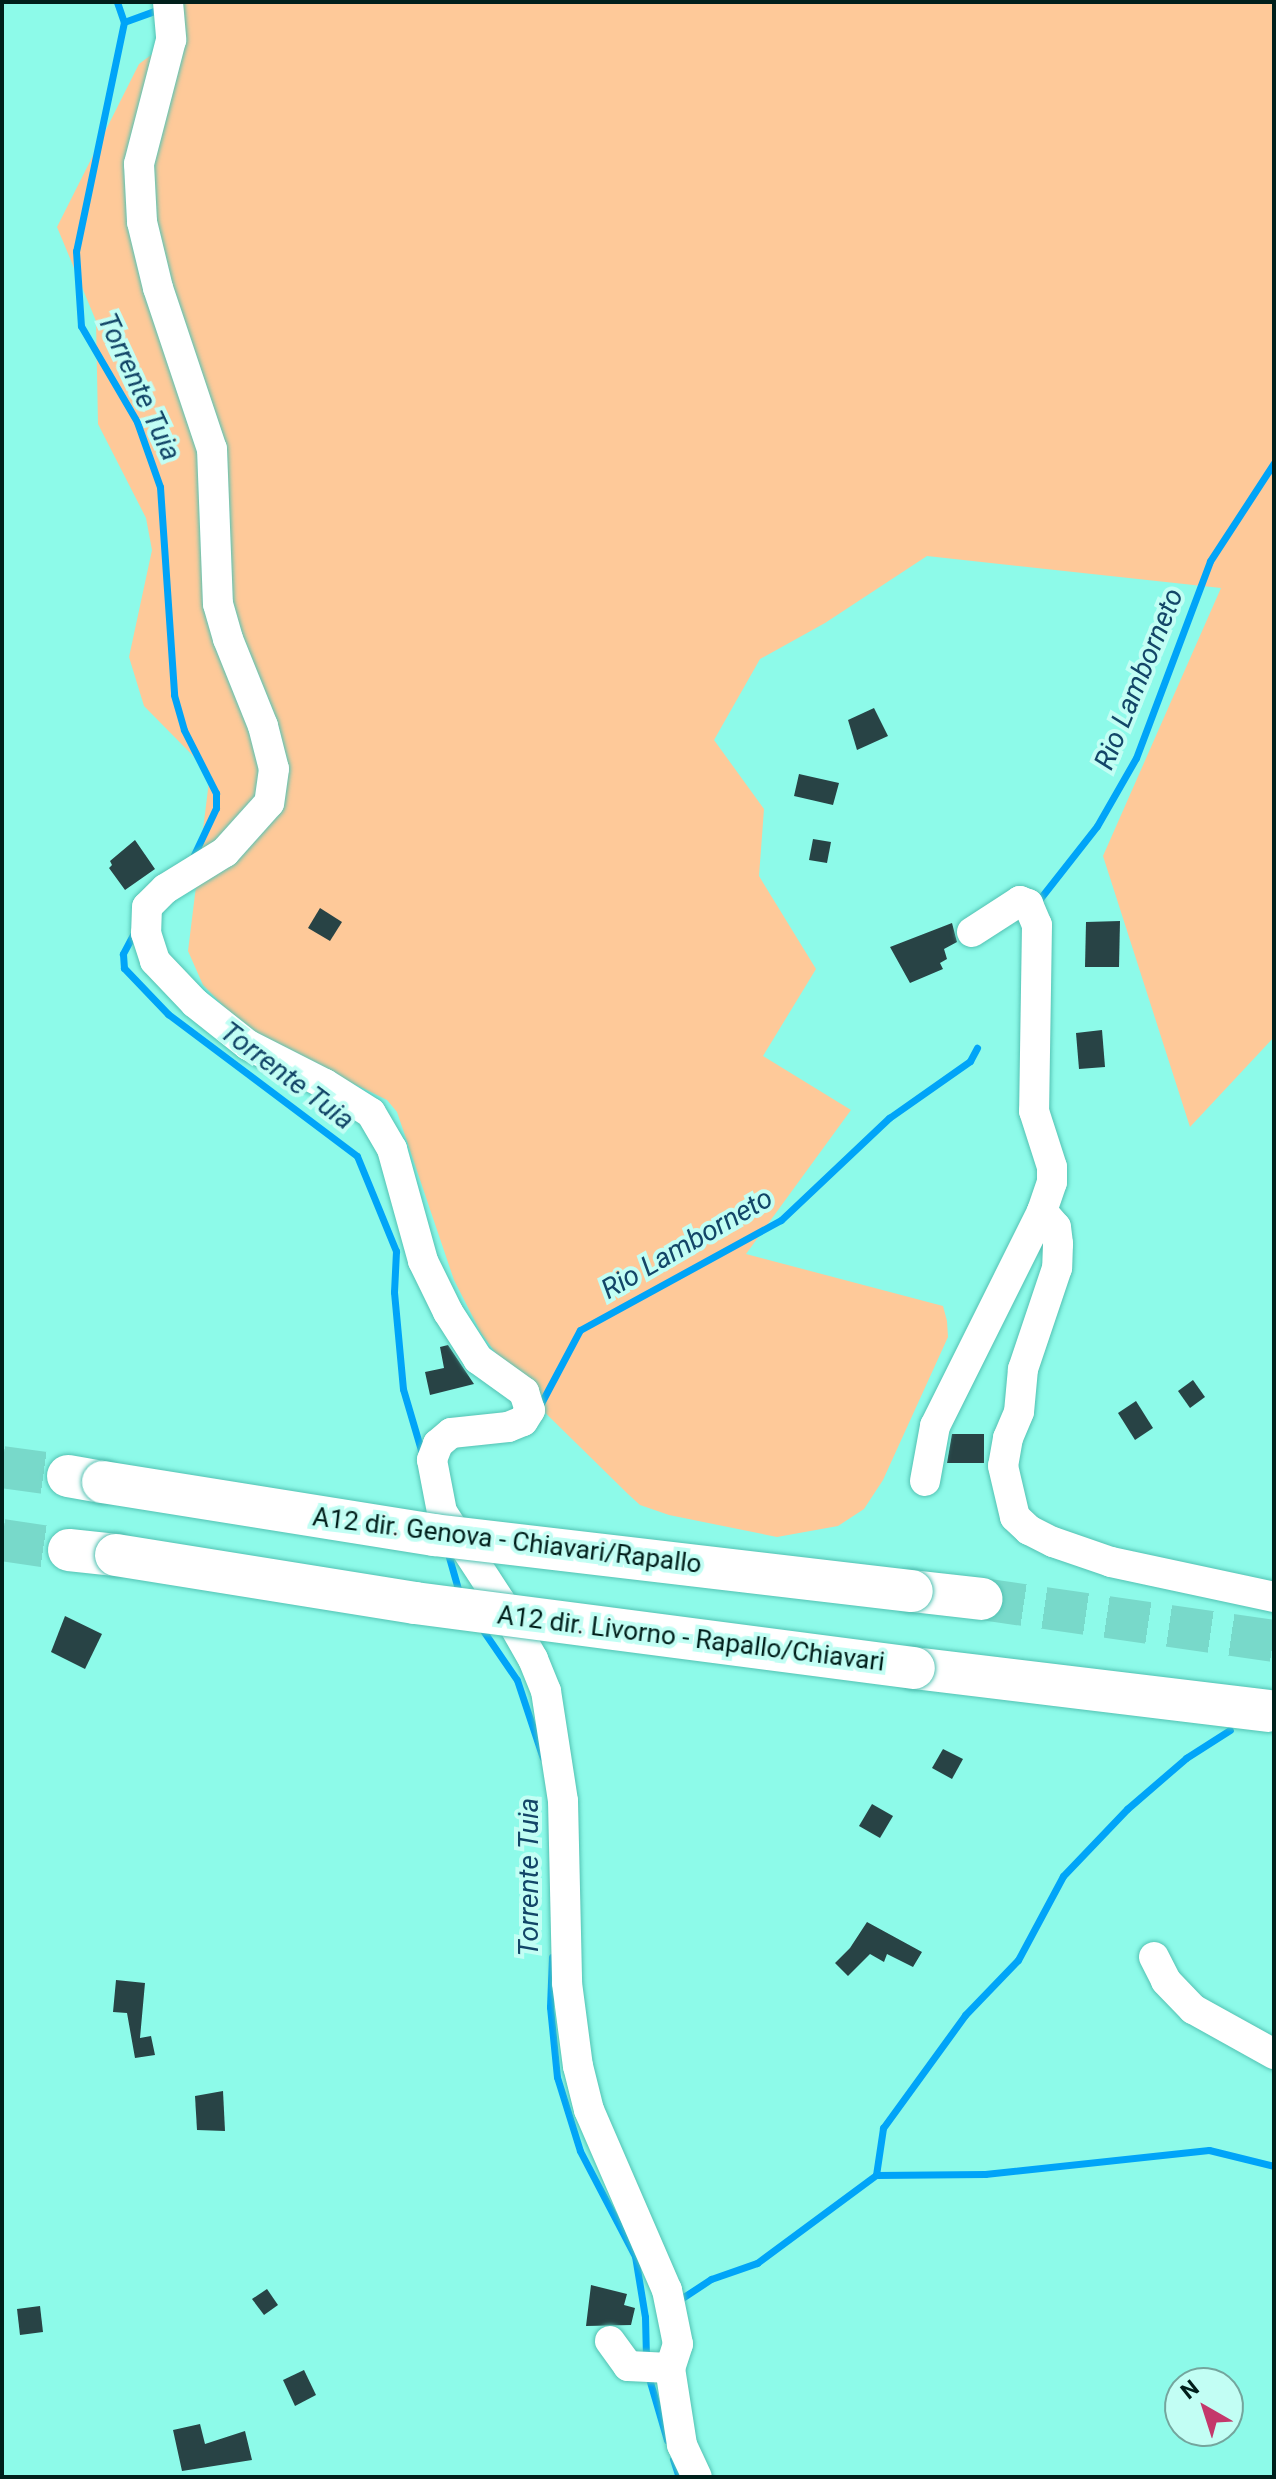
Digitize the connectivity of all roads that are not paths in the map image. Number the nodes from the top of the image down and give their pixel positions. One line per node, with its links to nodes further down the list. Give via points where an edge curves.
1 (168, 2): 13 (street, via 171,40 139,164 142,222 158,288 212,449 218,604 274,769 269,803 225,852 165,889 147,907 146,933 155,961 195,1003 248,1045 371,1113 392,1149 423,1261 448,1312 478,1359 524,1392 530,1410 523,1421 451,1433 438,1444 432,1460 442,1512 513,1624 546,1691 563,1801 567,1983 578,2066 589,2110 667,2290 678,2344)
2 (972, 932): 3 (street, via 1020,901 1028,904 1037,925 1034,1111 1052,1167)
3 (1042, 1211): 5 (street, via 935,1426); 7 (street, via 1056,1227 1057,1268 1023,1369 1019,1412 1003,1466 1015,1517 1053,1542 1111,1562)
4 (85, 1479): 8 (highway, A12 dir. Genova - Chiavari/Rapallo, bridge, via 434,1535)
5 (925, 1481)
6 (69, 1550): 9 (highway, A12 dir. Livorno - Rapallo/Chiavari, bridge, via 415,1603)
7 (1274, 1597)
8 (982, 1599)
9 (1268, 1711)
10 (1154, 1957): 11 (street, via 1166,1981 1193,2009)
11 (1274, 2054)
12 (610, 2341): 13 (street, via 628,2366)
13 (670, 2368): 14 (street, via 682,2445)
14 (697, 2477)

